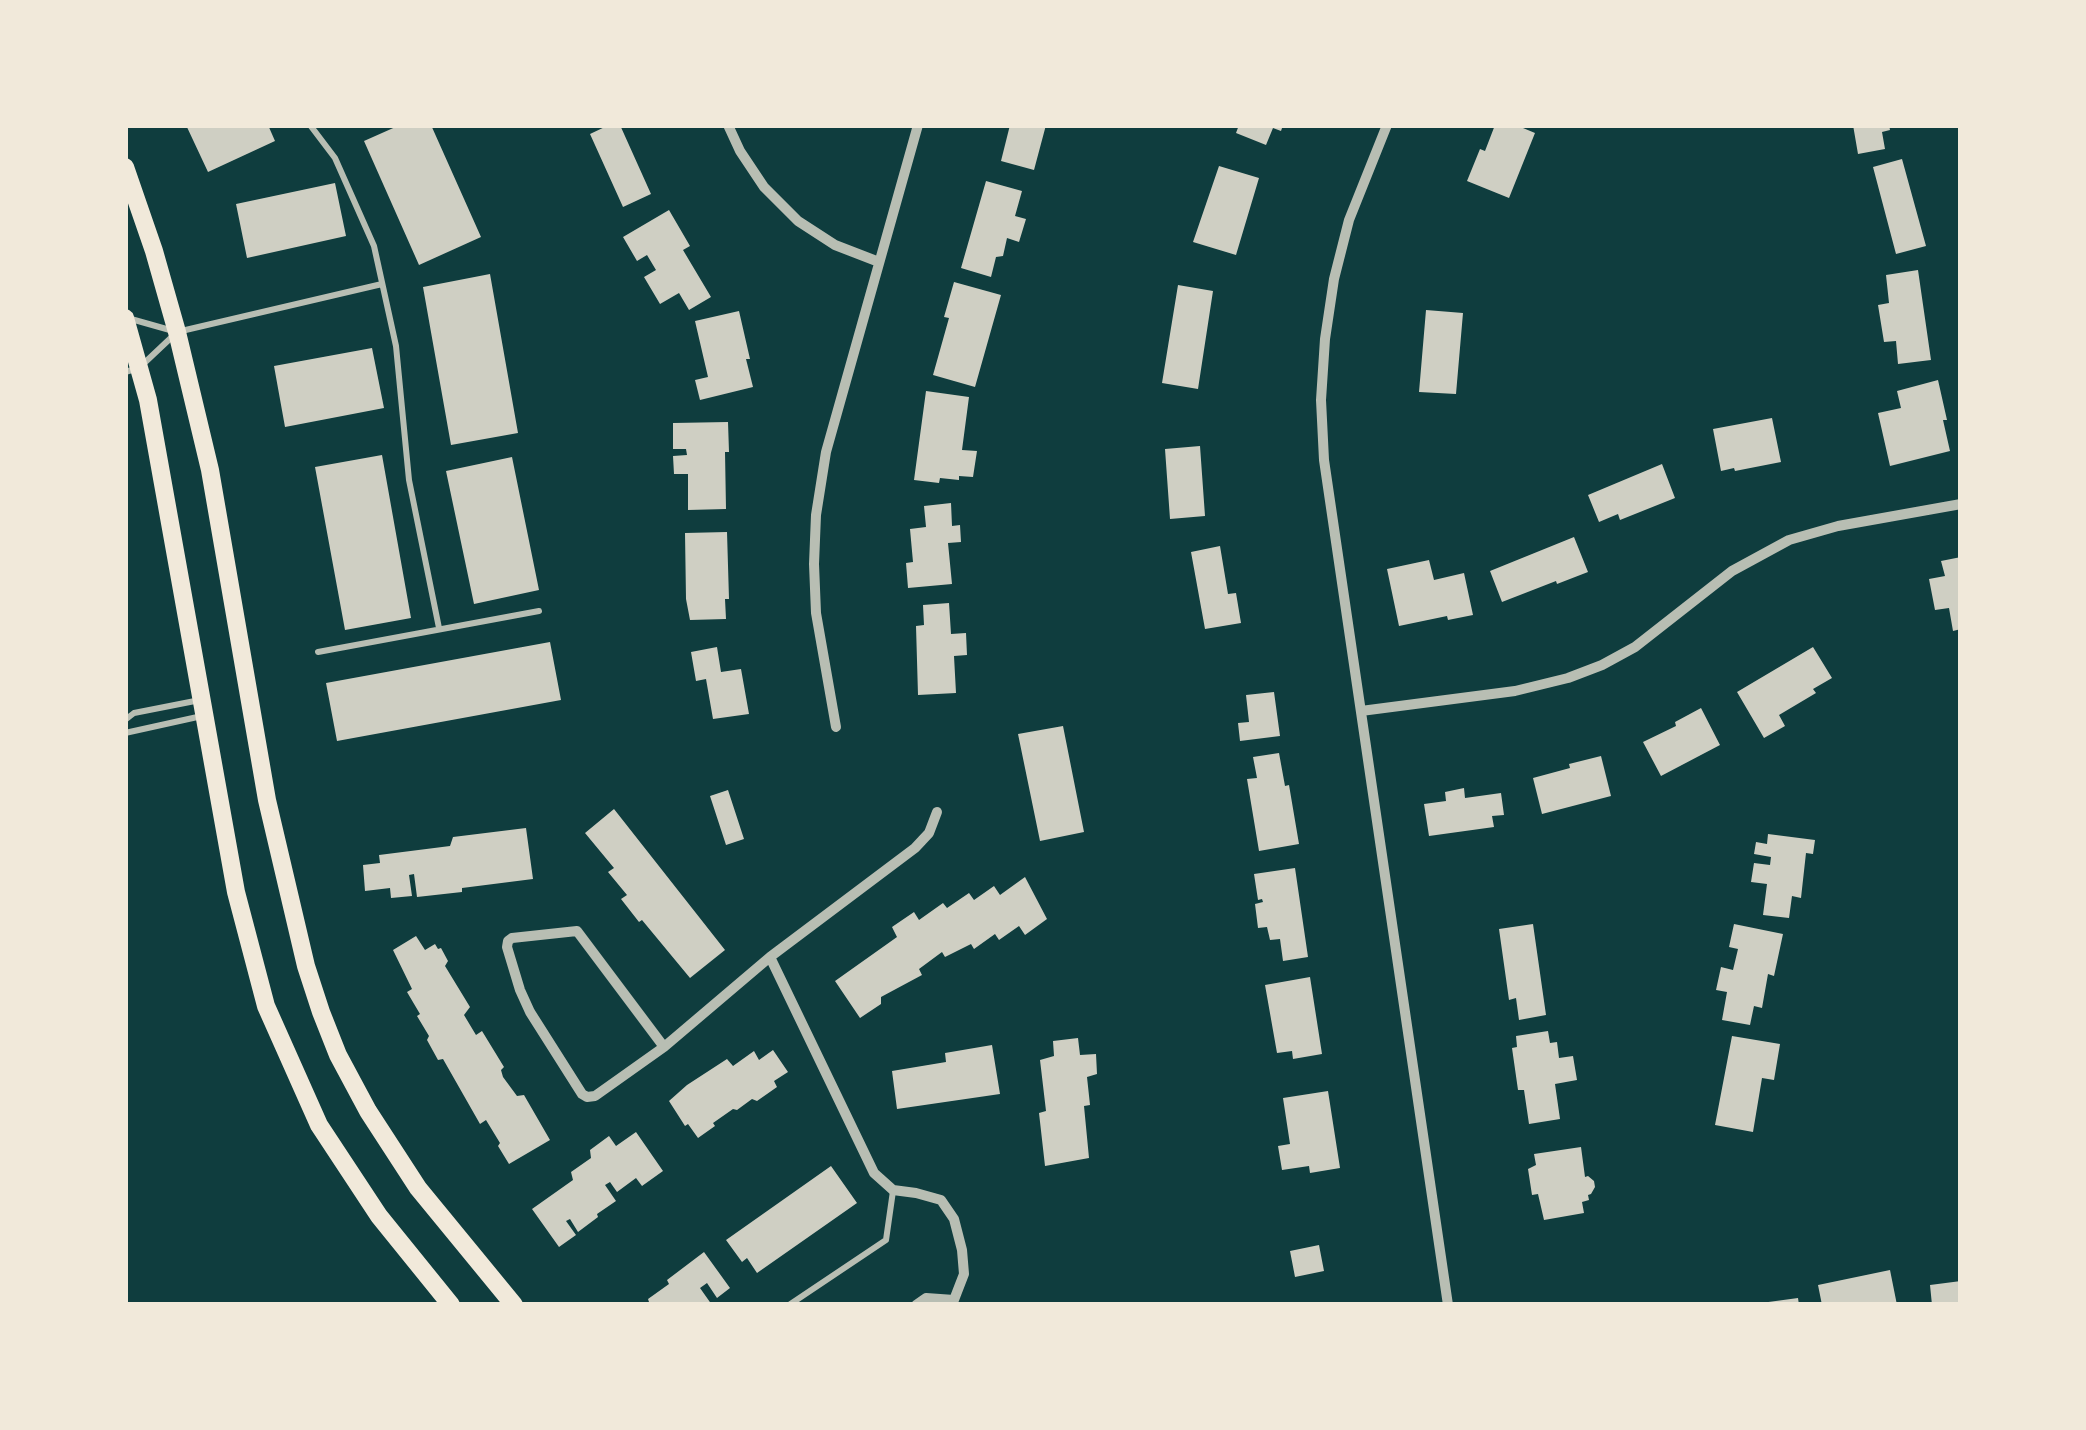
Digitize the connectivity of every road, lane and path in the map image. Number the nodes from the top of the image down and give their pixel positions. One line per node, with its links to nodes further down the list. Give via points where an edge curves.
1 (310, 125): 7 (lane, via 356,202)
2 (728, 125): 6 (street, via 764,188 798,221)
3 (918, 125): 6 (street)
4 (1387, 125): 16 (street, via 1349,220 1334,279 1322,400 1324,460)
5 (125, 167): 9 (main road)
6 (880, 262): 18 (street, via 826,452 816,515 816,613)
7 (382, 284): 9 (lane); 13 (lane, via 396,346 409,480)
8 (125, 318): 9 (lane); 10 (main road)
9 (177, 332): 10 (lane); 26 (main road, via 210,470 267,800 320,1012 353,1084 418,1188)
10 (132, 370): 15 (main road, via 148,400)
11 (1961, 504): 16 (street, via 1790,540 1732,571 1635,646 1568,678)
12 (539, 611): 13 (lane)
13 (439, 628): 14 (lane)
14 (318, 652)
15 (203, 707): 17 (lane); 19 (lane); 25 (main road, via 236,892 266,1006 319,1124 379,1216)
16 (1362, 711): 29 (street)
17 (125, 720)
18 (836, 727)
19 (125, 733)
20 (938, 812): 21 (street, via 915,848)
21 (770, 957): 22 (street); 23 (street, via 874,1173)
22 (664, 1047): 22 (street, via 594,1096 582,1094 524,1002 508,942 577,931)
23 (893, 1190): 24 (street, via 941,1200 954,1219 964,1274); 27 (lane, via 886,1240)
24 (953, 1302): 28 (street, via 926,1298)
25 (451, 1305)
26 (514, 1305)
27 (789, 1305)
28 (916, 1305)
29 (1448, 1305)

